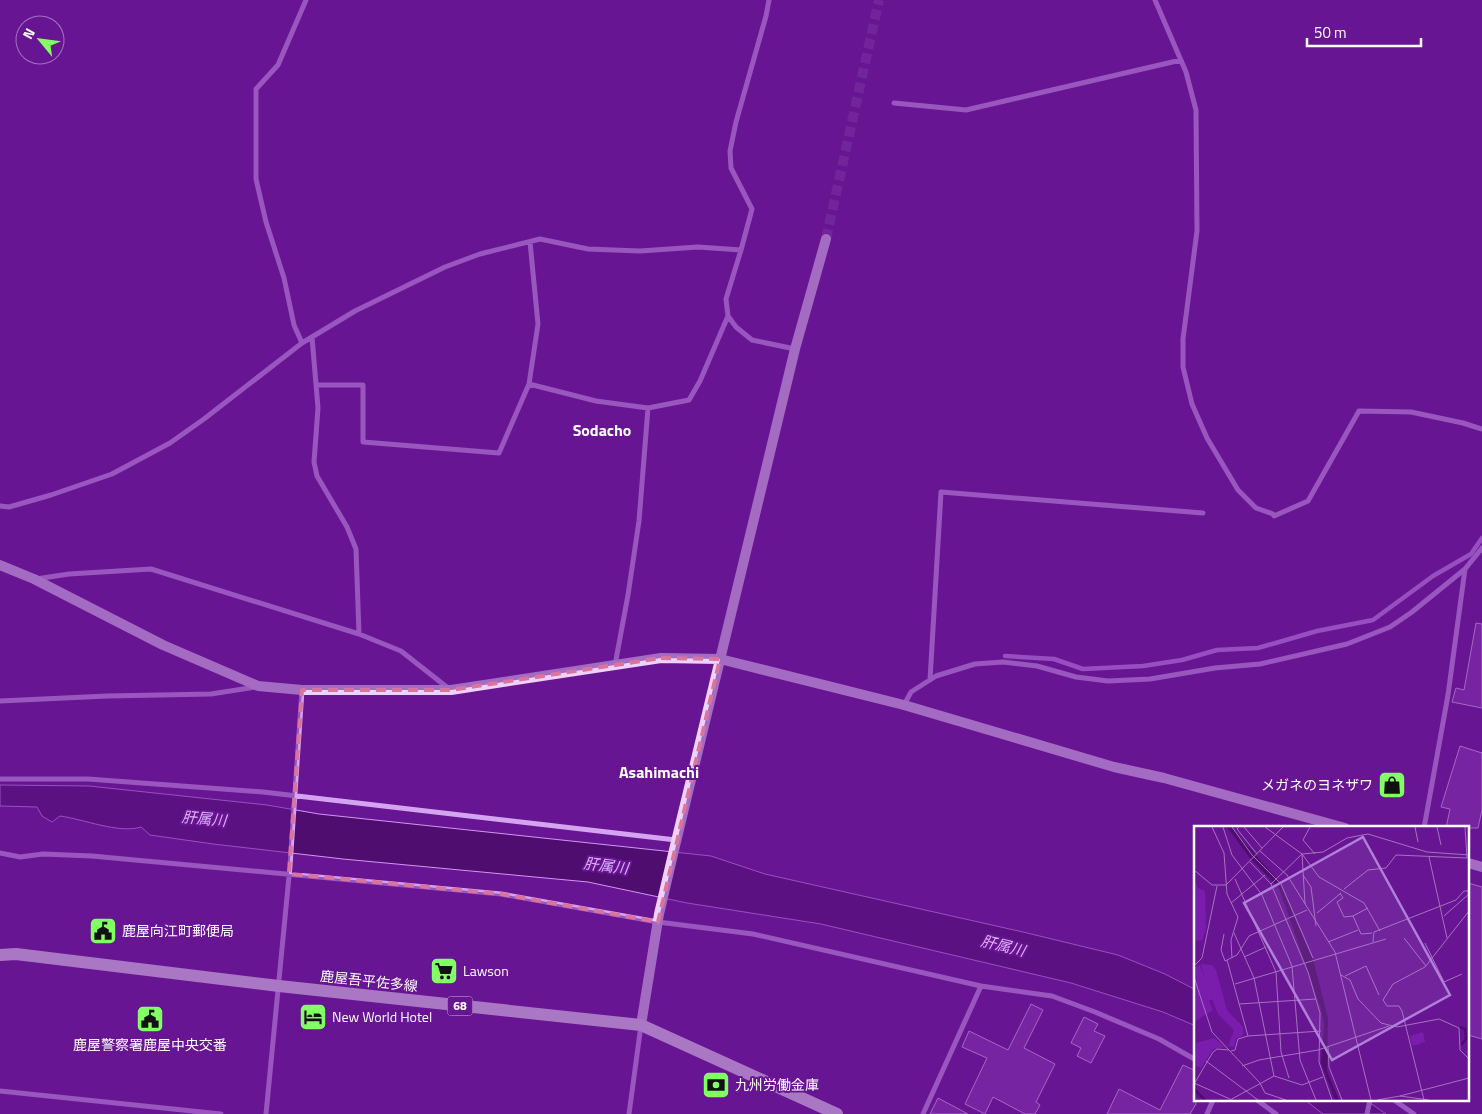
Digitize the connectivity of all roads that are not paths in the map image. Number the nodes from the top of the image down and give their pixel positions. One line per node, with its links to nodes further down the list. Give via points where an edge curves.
1 (306, 0): 11 (street, via 278,65 256,89 256,179 294,325)
2 (769, 0): 8 (street, via 730,151 731,168 752,209)
3 (1155, 0): 4 (street)
4 (1181, 60): 5 (street, via 966,110); 16 (street, via 1196,110 1197,212 1183,339 1184,367 1192,404 1207,438 1238,490 1256,508 1274,516 1308,501 1360,411 1411,412)
5 (894, 103)
6 (826, 239): 12 (street)
7 (530, 242): 8 (street, via 540,239 588,250 698,247); 10 (street, via 480,254 445,267 355,311); 13 (street, via 538,324)
8 (741, 250): 9 (street, via 726,299)
9 (728, 316): 12 (street, via 752,340); 15 (street, via 689,400)
10 (312, 337): 11 (street); 14 (street)
11 (302, 343): 17 (street, via 170,443 112,474 51,495 9,507)
12 (796, 349): 24 (street)
13 (529, 384): 14 (street, via 500,453 364,442 363,385); 15 (street, via 596,401)
14 (316, 385): 23 (street, via 318,408 314,462 317,476 348,526 356,549)
15 (648, 408): 25 (street, via 639,521)
16 (1482, 429)
17 (0, 506)
18 (1203, 513): 26 (street, via 940,492)
19 (1482, 548): 21 (street)
20 (0, 565): 22 (street)
21 (1465, 569): 26 (street, via 1390,627 1347,644 1260,664 1150,679 1108,681 1003,662 975,664); 35 (street, via 1448,695)
22 (34, 579): 23 (street, via 151,569); 27 (street, via 163,645)
23 (359, 634): 29 (street, via 401,651)
24 (720, 659): 25 (street, via 661,658); 31 (street); 36 (street)
25 (615, 665): 29 (street)
26 (930, 680): 31 (street, via 911,692)
27 (258, 686): 28 (street); 30 (street, via 211,694)
28 (302, 690): 29 (street); 33 (street)
29 (451, 690)
30 (0, 700)
31 (904, 705): 34 (street, via 1114,767)
32 (0, 779): 33 (street, via 88,779)
33 (294, 795): 36 (street); 38 (street)
34 (1337, 826)
35 (1424, 826)
36 (675, 845): 39 (street)
37 (0, 853): 38 (street, via 20,857 43,854 92,856)
38 (289, 874): 39 (street, via 501,894); 41 (street)
39 (658, 918): 42 (street, via 753,934); 43 (street)
40 (0, 955): 41 (main road, 鹿屋吾平佐多線 / 68, via 16,954)
41 (279, 986): 43 (main road, 鹿屋吾平佐多線 / 68); 50 (street)
42 (981, 986): 44 (street, via 1052,996 1159,1039); 53 (street)
43 (642, 1026): 51 (street); 52 (main road, 鹿屋吾平佐多線 / 68)
44 (1194, 1059)
45 (0, 1091): 49 (street)
46 (1212, 1102): 54 (street)
47 (1260, 1102): 55 (street)
48 (1397, 1102): 56 (street)
49 (221, 1114)
50 (266, 1114)
51 (630, 1114)
52 (837, 1114)
53 (922, 1114)
54 (1207, 1114)
55 (1276, 1114)
56 (1414, 1114)

